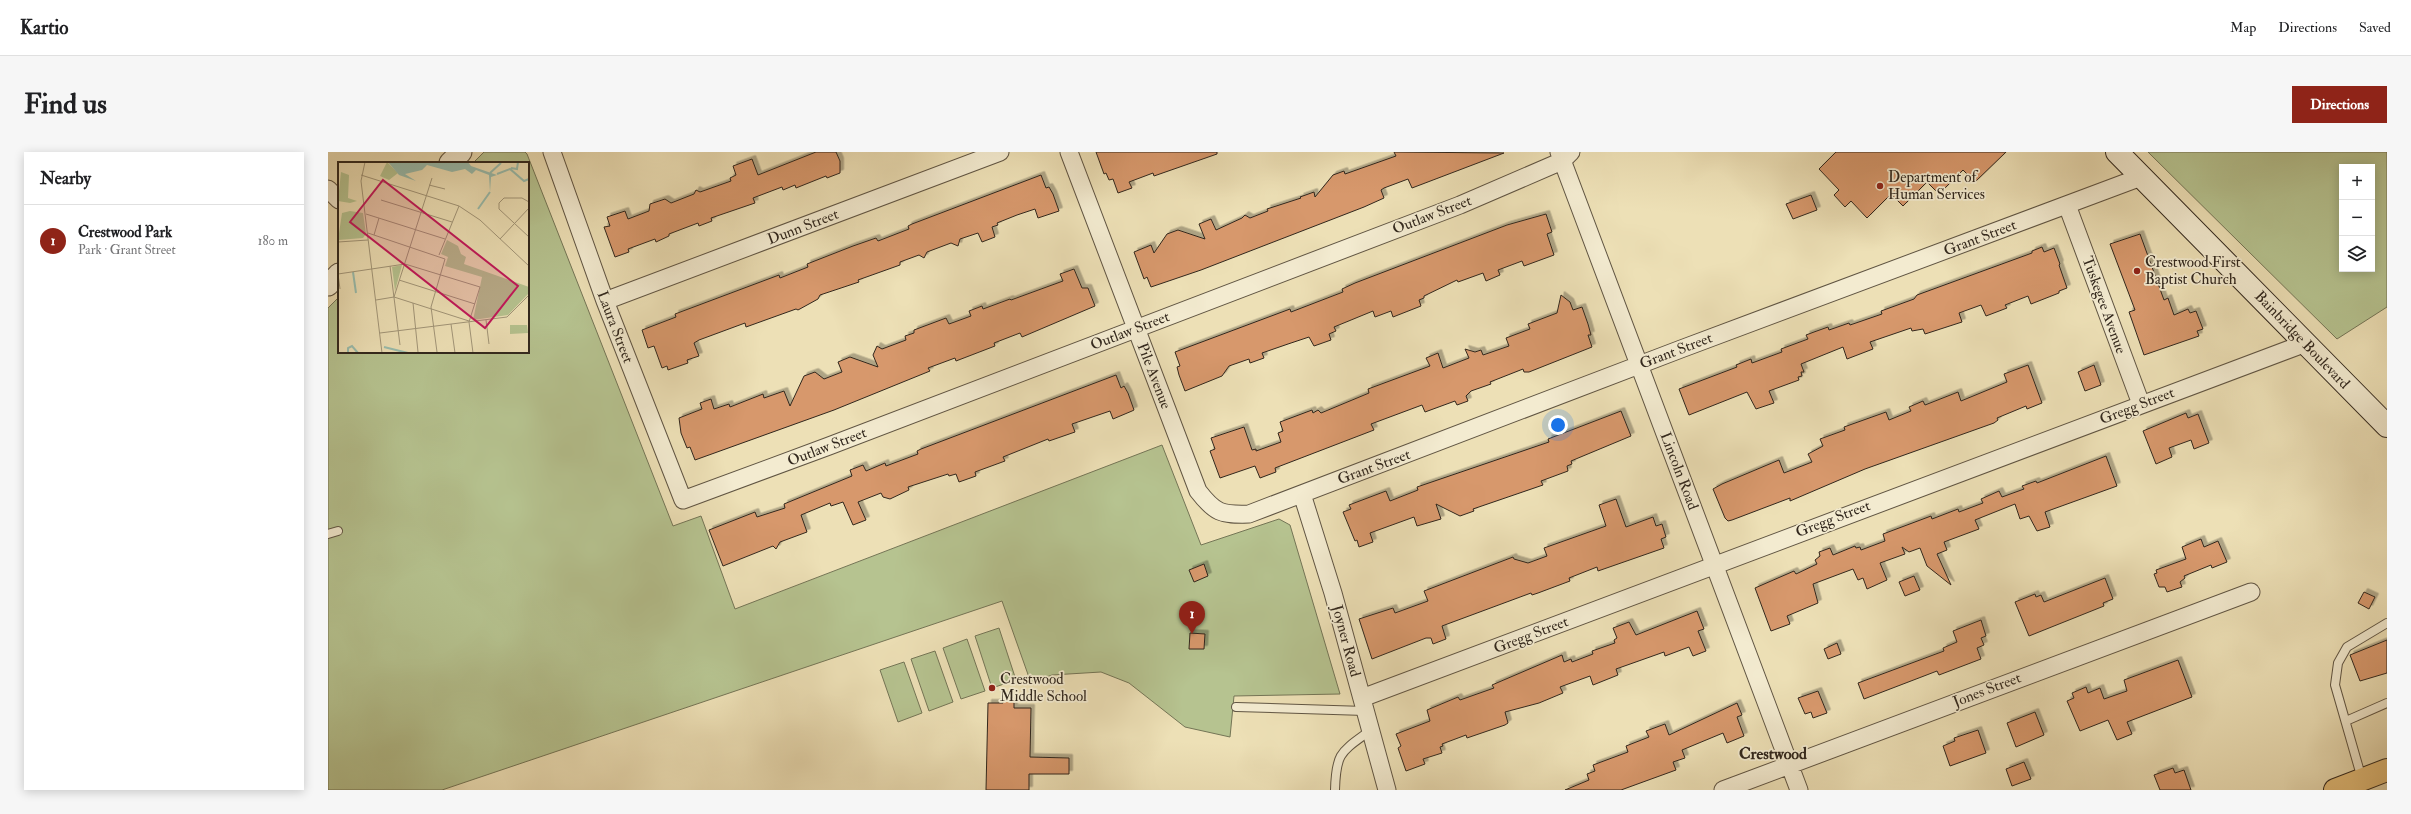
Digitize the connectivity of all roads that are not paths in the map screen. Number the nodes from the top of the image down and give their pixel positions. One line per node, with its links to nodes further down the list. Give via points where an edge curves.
1 (461, 152): 7 (street)
2 (552, 152): 14 (street, Laura Street)
3 (1000, 152): 14 (street, Dunn Street)
4 (1069, 152): 15 (street, Pile Avenue)
5 (2116, 152): 8 (main road, Bainbridge Boulevard)
6 (1564, 155): 15 (street, Outlaw Street, via 1460,205); 17 (street, Lincoln Road)
7 (451, 162)
8 (2141, 177): 11 (street, Grant Street); 16 (main road, Bainbridge Boulevard)
9 (328, 189): 10 (street)
10 (338, 199)
11 (2067, 205): 17 (street, Grant Street); 18 (street, Tuskegee Avenue)
12 (338, 275): 13 (street)
13 (328, 285)
14 (605, 301): 21 (street, Laura Street)
15 (1136, 328): 21 (street, Outlaw Street); 22 (street, Pile Avenue, via 1198,491)
16 (2306, 342): 18 (street, Gregg Street); 19 (main road, Bainbridge Boulevard)
17 (1639, 365): 20 (street, Grant Street); 25 (street, Lincoln Road)
18 (2141, 404): 25 (street, Gregg Street)
19 (2387, 426)
20 (1302, 494): 22 (street, Grant Street, via 1249,514 1230,514); 29 (street, Joyner Road, via 1333,593)
21 (683, 500)
22 (1211, 508)
23 (338, 531): 24 (lane)
24 (328, 534)
25 (1715, 564): 29 (street, Gregg Street); 33 (street, Lincoln Road)
26 (2251, 592): 33 (street, Jones Street)
27 (2387, 623): 31 (lane, via 2347,647 2338,663 2335,685)
28 (2387, 703): 31 (lane)
29 (1363, 704): 30 (lane); 32 (street, Joyner Road)
30 (1236, 707)
31 (2346, 721): 35 (lane)
32 (1371, 730): 36 (street, Joyner Road); 37 (lane, via 1339,757 1335,766)
33 (1789, 764): 38 (street, Jones Street); 39 (street, Lincoln Road)
34 (2387, 770): 35 (main road)
35 (2362, 780): 40 (main road)
36 (1382, 787)
37 (1335, 790)
38 (1723, 790)
39 (1799, 790)
40 (2335, 790)

